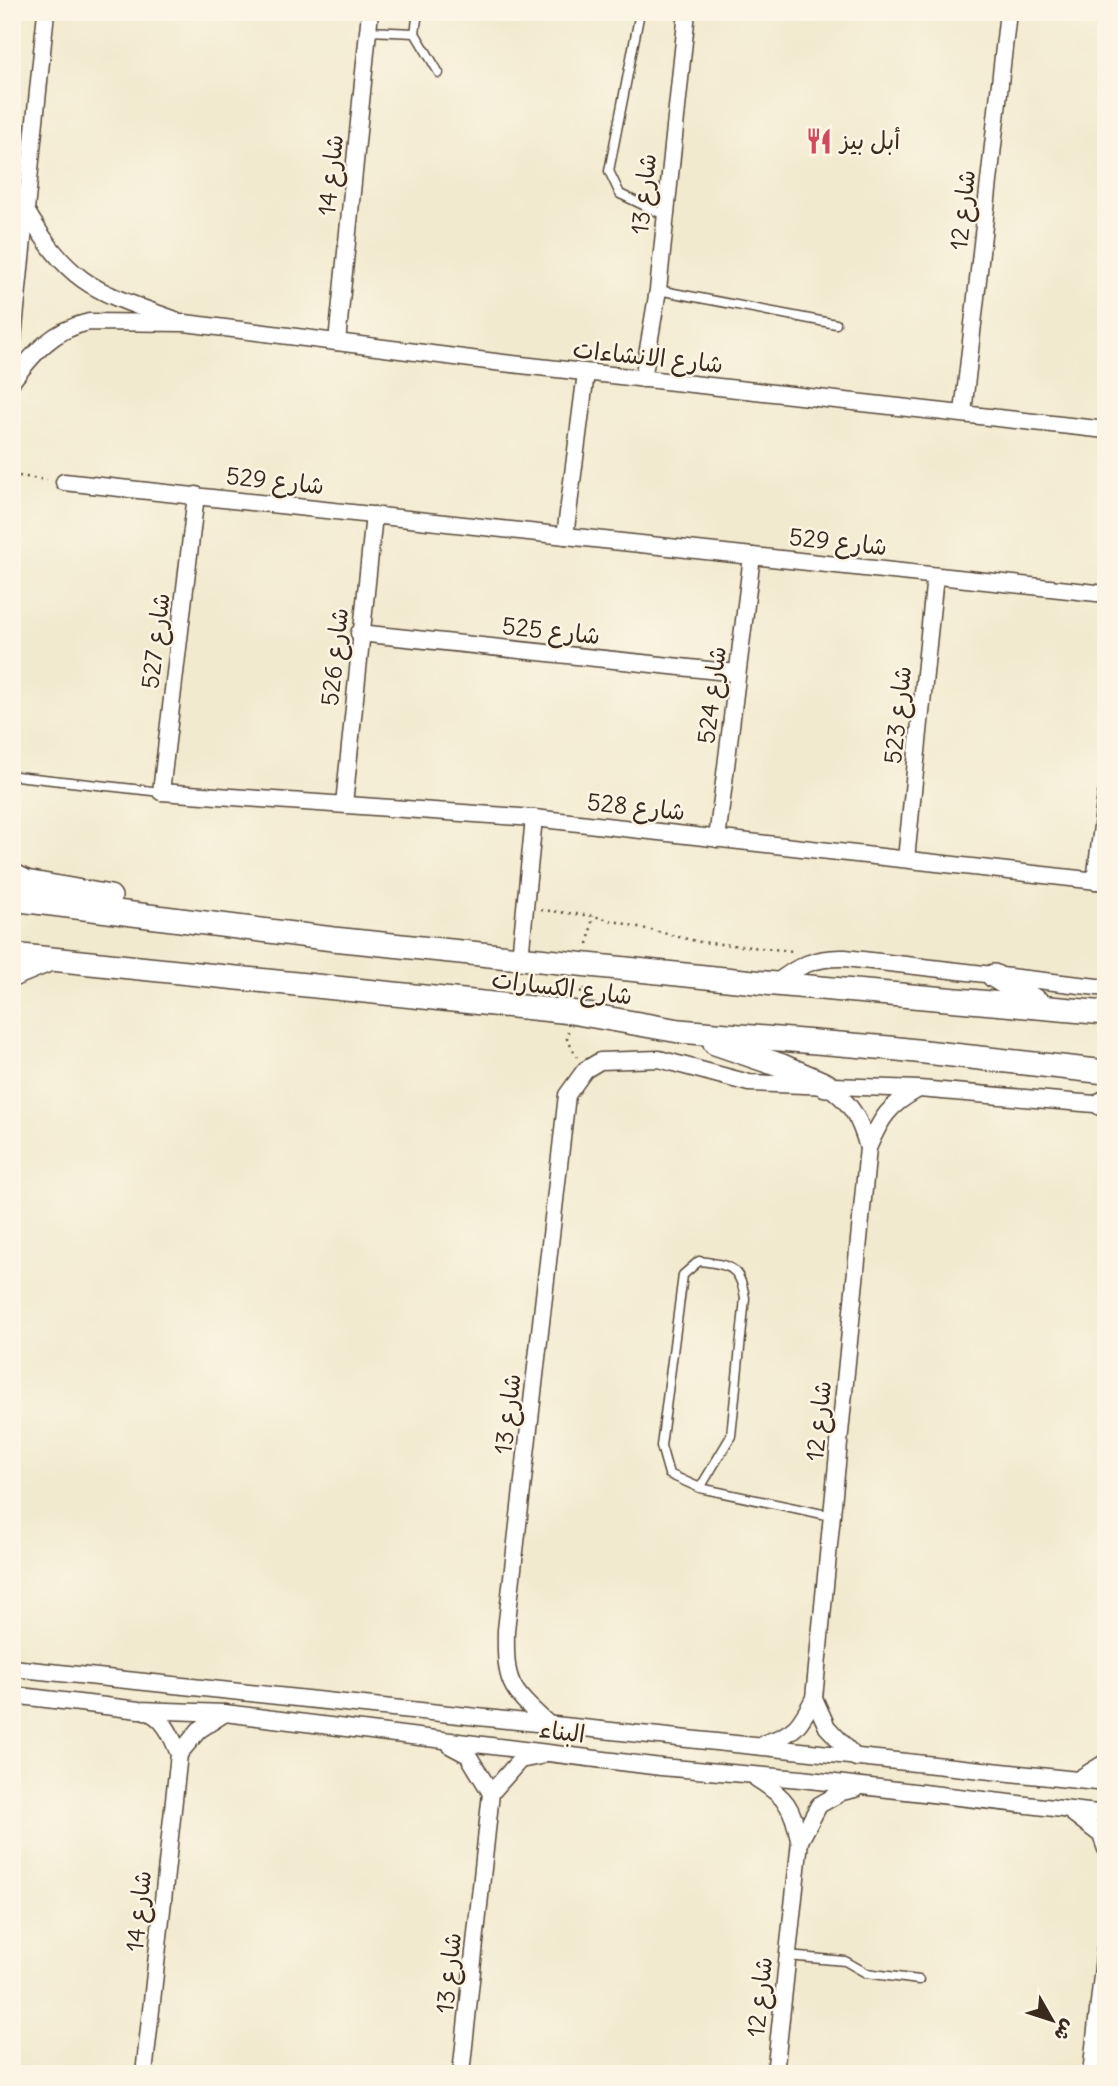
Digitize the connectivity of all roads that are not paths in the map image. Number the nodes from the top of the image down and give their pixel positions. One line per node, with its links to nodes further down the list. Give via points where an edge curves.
1 (46, 12): 10 (street)
2 (370, 12): 7 (street, شارع 14)
3 (418, 12): 8 (lane)
4 (640, 12): 11 (lane, via 609,171 620,194)
5 (687, 12): 11 (street, شارع 13)
6 (1009, 12): 20 (street, شارع 12)
7 (368, 30): 8 (lane); 15 (street, شارع 14)
8 (415, 33): 9 (lane)
9 (439, 73)
10 (24, 207): 13 (street, شارع الانشاءات, via 46,246 84,282 114,298); 16 (street)
11 (664, 215): 12 (street, شارع 13)
12 (658, 290): 14 (lane); 18 (street, شارع 13)
13 (185, 323): 15 (street, شارع الانشاءات); 19 (street, شارع الانشاءات, via 77,325 44,342)
14 (836, 324)
15 (337, 342): 17 (street, شارع الانشاءات)
16 (12, 348)
17 (586, 373): 18 (street, شارع الانشاءات); 25 (street)
18 (643, 379): 20 (street, شارع الانشاءات)
19 (12, 381)
20 (963, 413): 21 (street, شارع الانشاءات)
21 (1106, 430)
22 (64, 482): 23 (street, شارع 529)
23 (196, 495): 24 (street, شارع 529); 32 (street, شارع 527)
24 (374, 515): 25 (street, شارع 529); 29 (street, شارع 526)
25 (565, 536): 26 (street, شارع 529)
26 (752, 556): 27 (street, شارع 529); 30 (street, شارع 524)
27 (935, 576): 28 (street, شارع 529); 37 (street, شارع 523)
28 (1106, 594)
29 (359, 633): 30 (street, شارع 525); 34 (street, شارع 526)
30 (737, 673): 36 (street, شارع 524)
31 (16, 776): 32 (lane)
32 (160, 792): 34 (street, شارع 528)
33 (1106, 795): 39 (street)
34 (344, 804): 35 (street, شارع 528)
35 (534, 818): 36 (street, شارع 528); 43 (street)
36 (717, 839): 37 (street, شارع 528)
37 (906, 859): 39 (street, شارع 528)
38 (12, 875): 41 (street, via 26,882 110,897)
39 (1100, 881)
40 (12, 899): 41 (street, شارع الكسارات)
41 (187, 921): 43 (street, شارع الكسارات)
42 (12, 955): 44 (street, شارع الكسارات)
43 (520, 958): 47 (street, شارع الكسارات)
44 (46, 961): 45 (street); 51 (street, شارع الكسارات, via 571,1012)
45 (12, 975)
46 (994, 976): 47 (street, via 824,957 793,970); 48 (street); 49 (street)
47 (775, 984): 49 (street, شارع الكسارات)
48 (1106, 988)
49 (1044, 1006): 50 (street, شارع الكسارات)
50 (1106, 1013)
51 (679, 1031): 52 (street, شارع الكسارات); 53 (street)
52 (1106, 1072)
53 (826, 1086): 54 (street); 56 (street, شارع 12, via 860,1117); 64 (street, شارع 13, via 749,1083 659,1059 600,1061 585,1070 567,1095 506,1630 505,1665 510,1683 517,1697)
54 (919, 1089): 55 (street); 56 (street, شارع 12, via 893,1104)
55 (1105, 1104)
56 (868, 1147): 58 (street, شارع 12)
57 (700, 1488): 57 (lane, via 669,1474 661,1446 683,1275 699,1261 728,1265 742,1278 745,1298 731,1436); 58 (lane)
58 (832, 1516): 61 (street, شارع 12)
59 (12, 1668): 64 (street, البناء)
60 (12, 1695): 62 (street, البناء)
61 (814, 1698): 66 (street, شارع 12, via 789,1736); 69 (street, via 827,1727)
62 (139, 1710): 63 (street, البناء); 67 (street, via 154,1713)
63 (225, 1713): 65 (street, البناء); 67 (street, via 199,1730)
64 (547, 1723): 66 (street, البناء)
65 (443, 1741): 68 (street, البناء); 75 (street, via 468,1755)
66 (757, 1746): 69 (street, البناء)
67 (179, 1754): 83 (street, شارع 14)
68 (553, 1754): 71 (street, البناء); 75 (street, via 520,1760)
69 (856, 1758): 72 (street, البناء)
70 (1106, 1762): 72 (street)
71 (755, 1778): 74 (street, البناء); 78 (street, شارع 12, via 794,1811)
72 (1077, 1780): 73 (street, البناء)
73 (1106, 1783)
74 (864, 1787): 76 (street, البناء); 78 (street, شارع 12, via 842,1792 819,1805)
75 (491, 1793): 84 (street, شارع 13)
76 (1069, 1810): 77 (street, البناء); 79 (street, via 1101,1835)
77 (1106, 1814)
78 (800, 1841): 81 (street, شارع 12)
79 (1106, 1849)
80 (1106, 1940): 86 (street)
81 (787, 1956): 82 (lane, via 845,1961 866,1973); 85 (street, شارع 12)
82 (919, 1980)
83 (144, 2074)
84 (461, 2074)
85 (775, 2074)
86 (1091, 2074)

